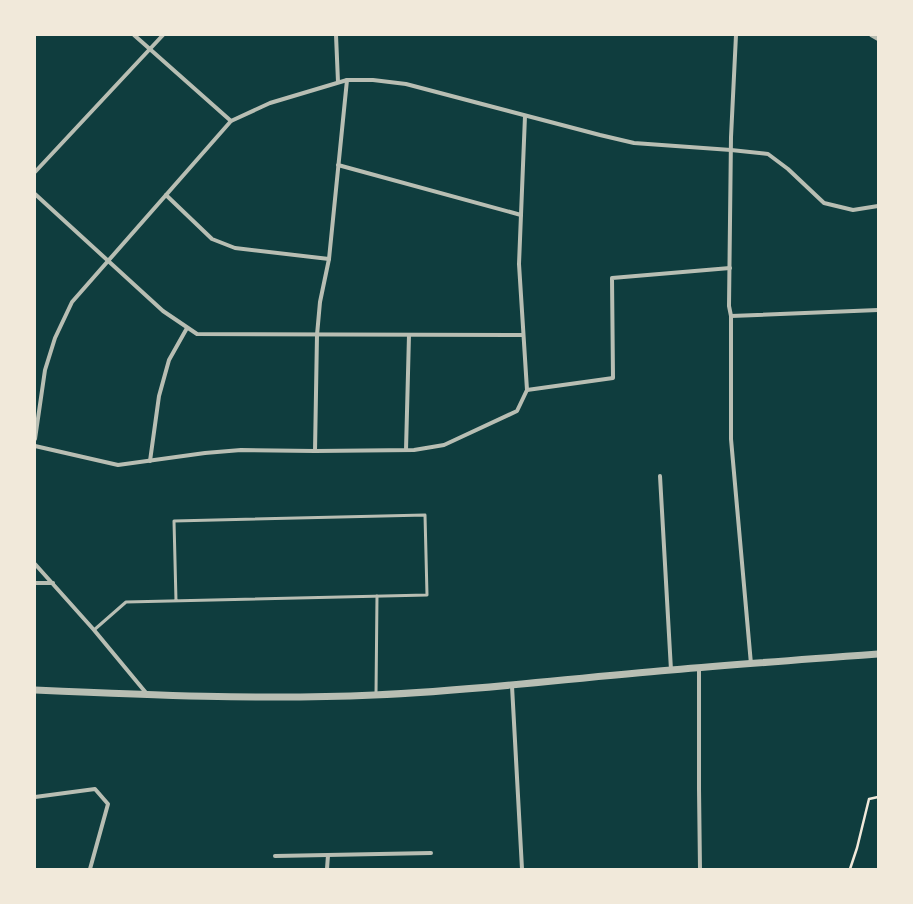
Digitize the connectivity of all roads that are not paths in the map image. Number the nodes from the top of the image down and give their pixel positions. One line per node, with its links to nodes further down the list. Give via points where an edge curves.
1 (134, 35): 7 (street)
2 (163, 35): 7 (street)
3 (336, 35): 9 (street)
4 (736, 35): 12 (street)
5 (871, 35): 6 (street)
6 (878, 39)
7 (150, 49): 11 (street); 14 (street)
8 (347, 80): 9 (street); 10 (street, via 406,84); 13 (street)
9 (338, 82): 11 (street, via 270,103)
10 (525, 116): 12 (street, via 634,143); 18 (street)
11 (231, 121): 16 (street)
12 (731, 150): 17 (street, via 768,154 824,203 853,210); 21 (street)
13 (338, 165): 18 (street); 19 (street)
14 (35, 172)
15 (35, 194): 20 (street)
16 (166, 195): 19 (street, via 212,239 234,248); 20 (street)
17 (878, 206)
18 (521, 215): 27 (street, via 519,264)
19 (329, 259): 26 (street, via 320,302)
20 (109, 261): 24 (street, via 163,311); 29 (street, via 72,302 55,338 45,370)
21 (730, 268): 23 (street); 28 (street, via 612,278 613,378)
22 (878, 310): 23 (street)
23 (731, 316): 42 (street, via 731,440)
24 (187, 328): 26 (street, via 197,334); 33 (street, via 169,360 159,396)
25 (409, 334): 26 (street); 27 (street); 31 (street)
26 (317, 335): 32 (street)
27 (523, 335): 28 (street)
28 (527, 390): 31 (street, via 517,411 444,445)
29 (35, 439)
30 (35, 446): 33 (street, via 118,465)
31 (406, 450): 32 (street)
32 (315, 451): 33 (street, via 241,450)
33 (150, 461)
34 (660, 476): 44 (street)
35 (35, 564): 37 (street)
36 (35, 583): 37 (street)
37 (53, 583): 40 (street)
38 (377, 596): 39 (lane); 39 (lane, via 427,595 425,515 174,521); 48 (lane)
39 (176, 601): 40 (lane, via 126,602)
40 (94, 630): 47 (street)
41 (878, 654): 42 (street)
42 (751, 664): 43 (street)
43 (700, 668): 44 (street); 56 (street)
44 (672, 670): 45 (street)
45 (512, 686): 48 (street); 55 (street)
46 (35, 690): 47 (street)
47 (147, 695): 48 (street, via 246,698)
48 (376, 695)
49 (35, 797): 53 (street, via 94,789 108,804)
50 (431, 853): 51 (street)
51 (328, 855): 52 (street); 54 (street)
52 (275, 856)
53 (90, 869)
54 (327, 869)
55 (522, 869)
56 (700, 869)

